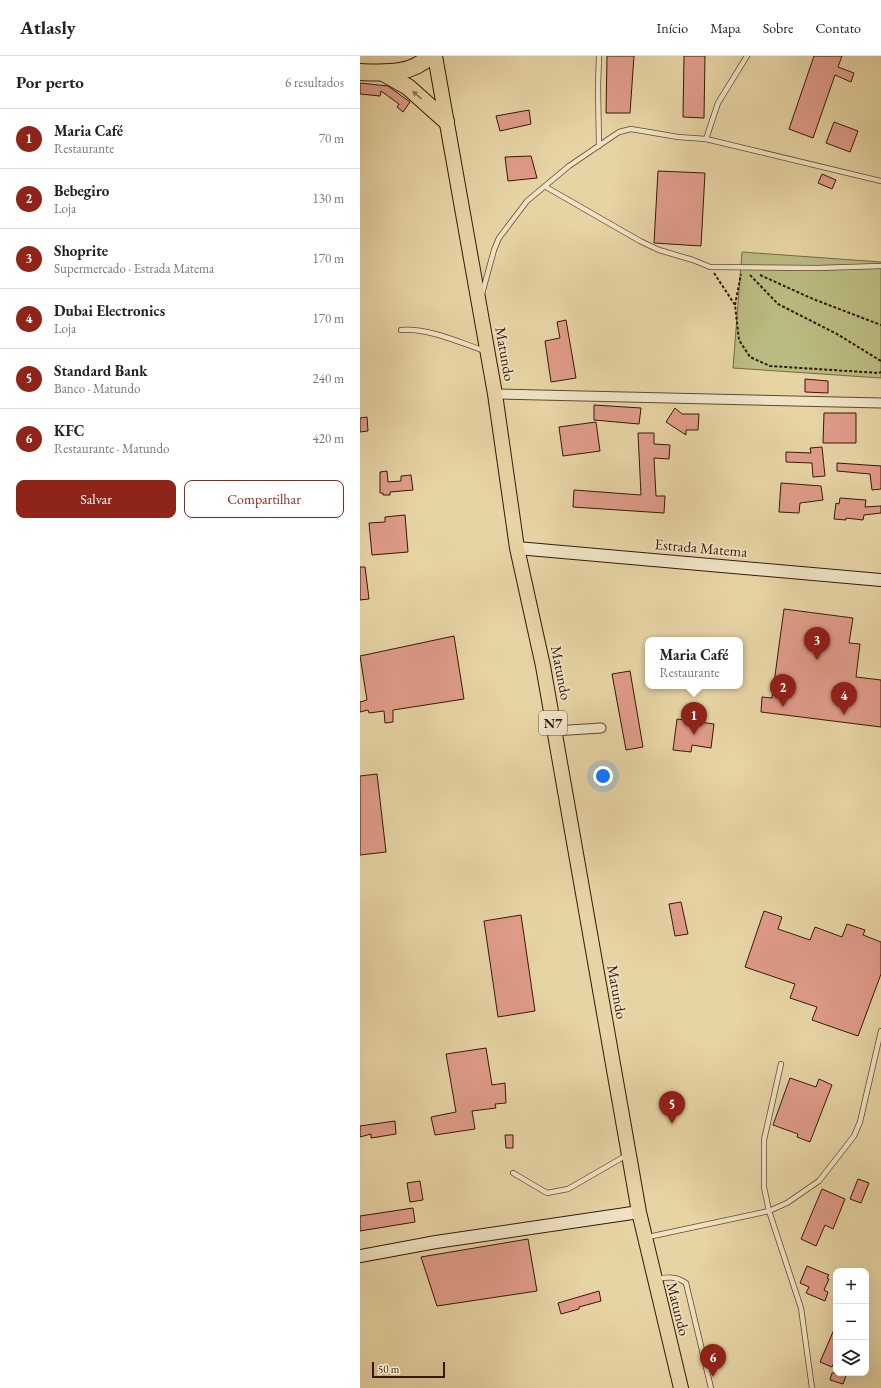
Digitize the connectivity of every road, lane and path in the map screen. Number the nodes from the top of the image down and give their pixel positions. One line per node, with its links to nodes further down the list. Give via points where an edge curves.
1 (430, 56): 6 (highway, via 418,66)
2 (435, 56): 7 (main road, Matundo / N7)
3 (599, 56): 9 (lane)
4 (747, 56): 8 (lane, via 718,103)
5 (360, 72): 6 (highway)
6 (385, 74): 7 (highway, one-way to 6, via 408,87)
7 (446, 121): 16 (main road, Matundo / N7)
8 (706, 139): 9 (lane, via 631,129 619,132); 10 (lane)
9 (599, 146): 11 (lane)
10 (881, 182)
11 (546, 187): 13 (lane, via 640,241); 16 (lane, via 526,201 499,238 486,277)
12 (881, 266): 14 (lane)
13 (710, 267): 14 (lane); 15 (path)
14 (743, 267): 15 (path); 17 (path, via 813,299); 20 (path, via 778,304 837,334)
15 (735, 305): 21 (path, via 739,340 750,357 770,366)
16 (480, 306): 19 (main road, Matundo / N7)
17 (881, 325)
18 (401, 330): 19 (lane, via 427,332)
19 (488, 352): 22 (main road, Matundo / N7)
20 (881, 361)
21 (881, 372)
22 (495, 394): 23 (street); 24 (main road, Matundo / N7)
23 (881, 403)
24 (517, 548): 25 (street, Estrada Matema); 27 (main road, Matundo / N7, via 543,666)
25 (881, 580)
26 (601, 728): 27 (street)
27 (554, 731): 30 (main road, Matundo / N7)
28 (881, 1031): 32 (lane, via 860,1122 854,1136 819,1181 787,1203)
29 (781, 1064): 32 (lane, via 764,1140 764,1179)
30 (628, 1154): 31 (lane, via 568,1189 547,1193); 33 (main road, Matundo / N7)
31 (513, 1173)
32 (769, 1211): 34 (lane); 39 (lane, via 801,1308)
33 (639, 1212): 34 (main road, Matundo / N7); 35 (street)
34 (644, 1238): 36 (main road, Matundo / N7)
35 (360, 1256)
36 (653, 1279): 37 (main road, Matundo / N7); 38 (lane, via 672,1277 686,1283)
37 (681, 1388)
38 (711, 1388)
39 (812, 1388)

